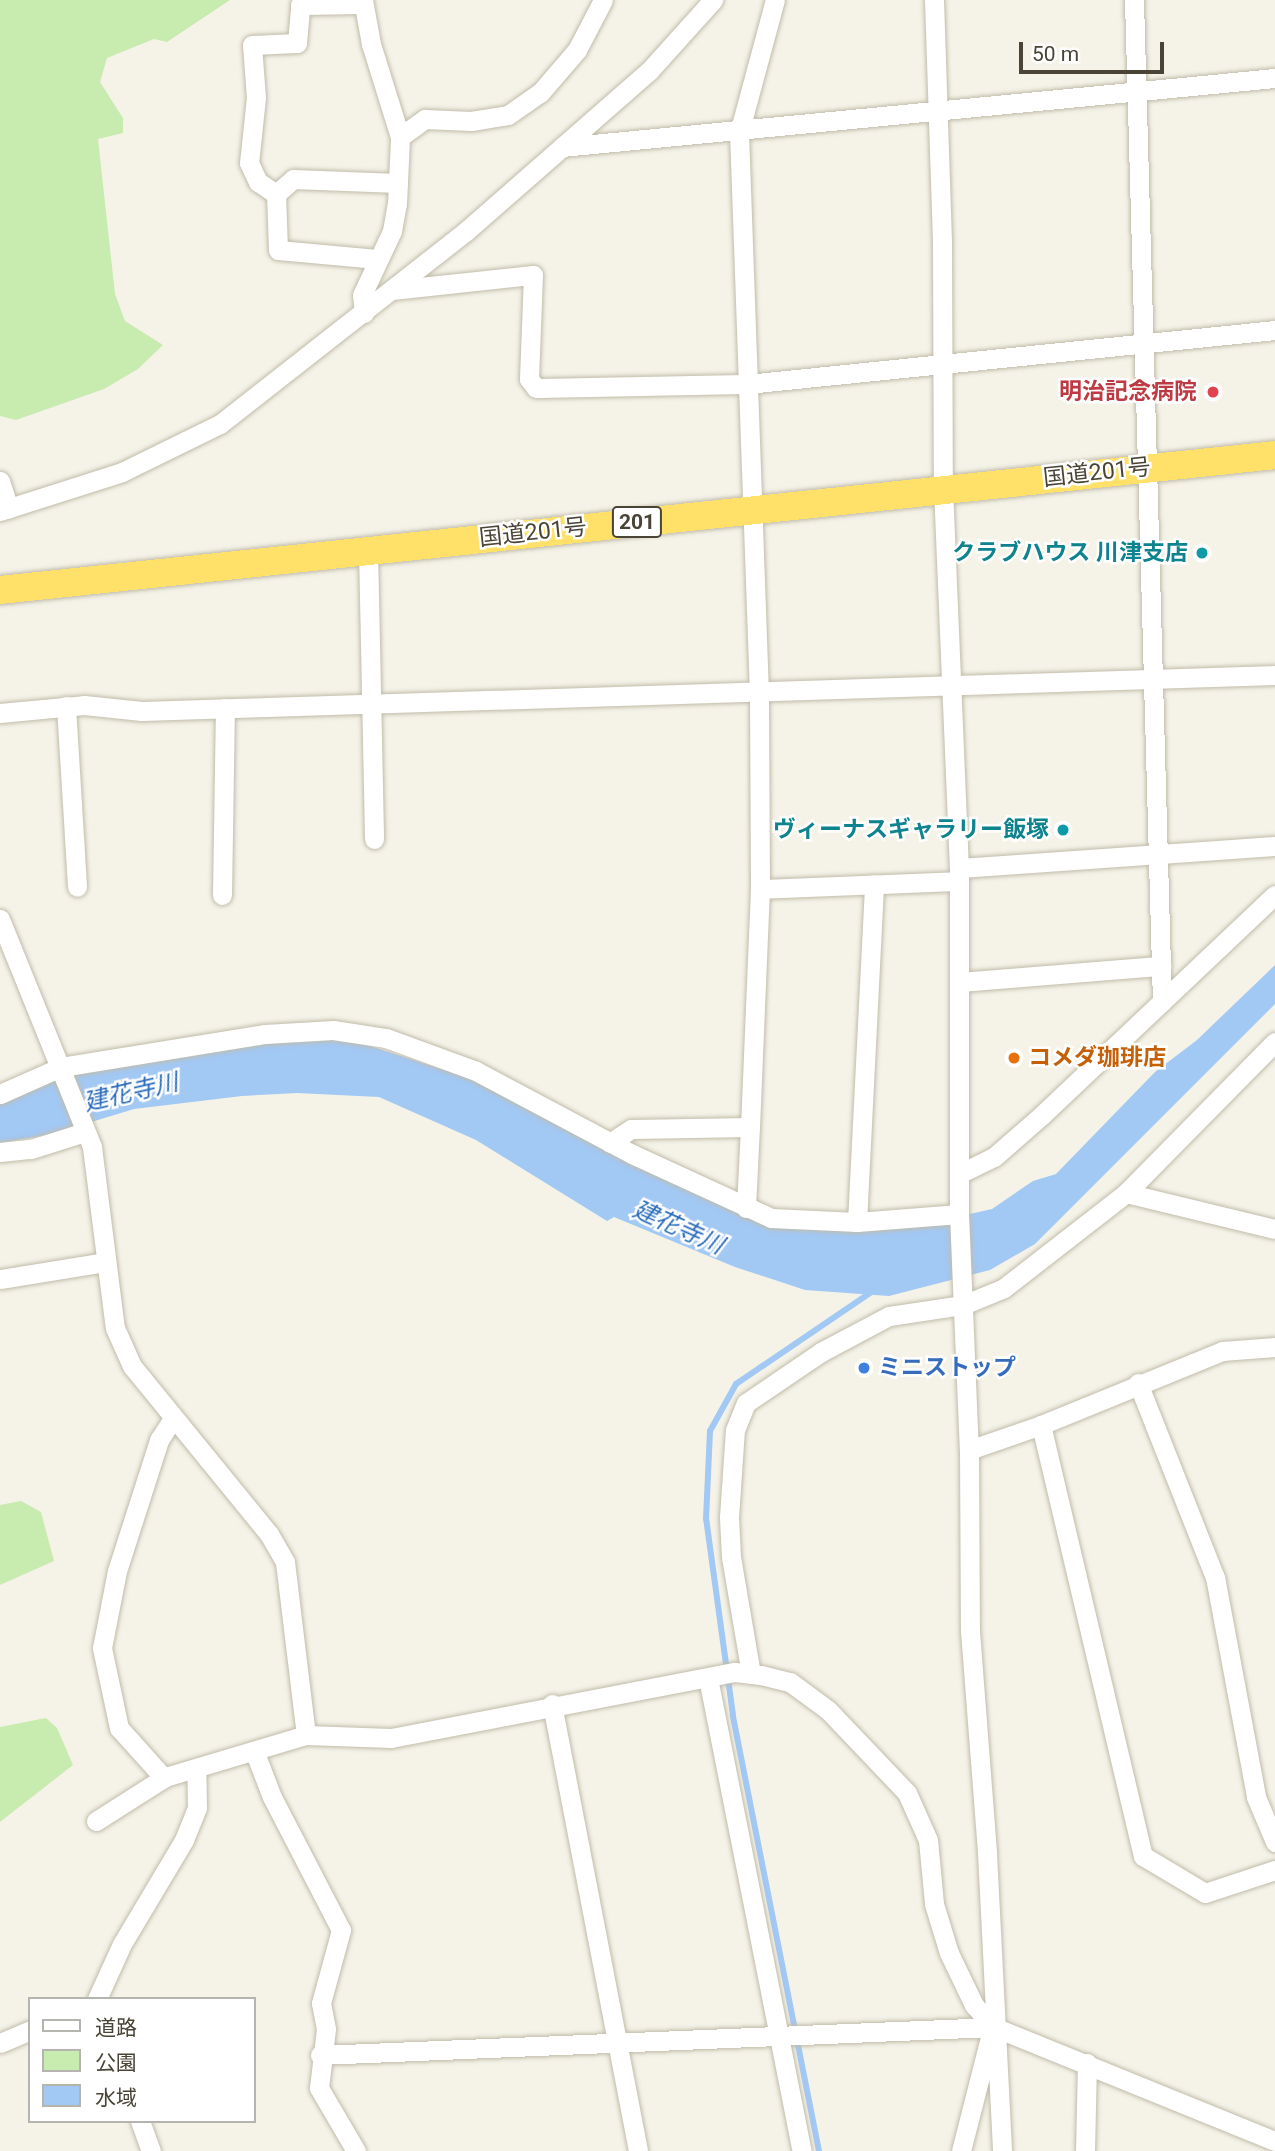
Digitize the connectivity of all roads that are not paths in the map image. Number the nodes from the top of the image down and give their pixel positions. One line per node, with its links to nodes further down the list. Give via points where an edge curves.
1 (603, 0): 11 (street, via 577,50 540,93 508,115 471,121 425,119)
2 (713, 0): 12 (street, via 649,71)
3 (775, 0): 10 (street)
4 (934, 0): 9 (street)
5 (1134, 0): 8 (street)
6 (363, 2): 11 (street); 14 (street, via 300,5 298,43 252,45 256,98 250,163 258,182)
7 (1275, 78): 8 (street)
8 (1137, 92): 9 (street); 19 (street)
9 (938, 113): 10 (street); 20 (street)
10 (738, 133): 12 (street); 21 (street)
11 (400, 137): 13 (street)
12 (562, 147): 16 (street)
13 (398, 183): 14 (street, via 293,179); 15 (street, via 392,231)
14 (276, 194): 15 (street, via 278,250)
15 (377, 260): 17 (street, via 362,295)
16 (392, 290): 17 (street); 21 (street, via 533,275 529,379 536,388)
17 (364, 313): 26 (street, via 220,424 169,452)
18 (1275, 330): 19 (street)
19 (1144, 344): 20 (street); 23 (street)
20 (943, 366): 21 (street); 25 (street)
21 (747, 384): 27 (street)
22 (1275, 455): 23 (highway, 国道201号 / 201)
23 (1148, 468): 25 (highway, 国道201号 / 201); 31 (street)
24 (0, 481): 26 (street)
25 (943, 488): 27 (highway, 国道201号 / 201); 32 (street)
26 (4, 510)
27 (751, 510): 28 (highway, 国道201号 / 201); 33 (street)
28 (368, 550): 29 (highway, 国道201号 / 201); 34 (street)
29 (0, 590)
30 (1275, 675): 31 (street)
31 (1153, 680): 32 (street); 40 (street)
32 (951, 688): 33 (street); 41 (street)
33 (759, 694): 34 (street); 44 (street)
34 (374, 704): 36 (street); 38 (street)
35 (66, 706): 36 (street); 37 (street); 43 (street)
36 (225, 708): 45 (street)
37 (0, 713)
38 (374, 839)
39 (1275, 846): 40 (street)
40 (1158, 855): 41 (street); 48 (street)
41 (959, 874): 42 (street); 49 (street)
42 (874, 884): 44 (street); 62 (street)
43 (77, 887)
44 (760, 889): 54 (street)
45 (222, 895)
46 (1275, 895): 50 (street)
47 (0, 919): 52 (street)
48 (1161, 966): 49 (street); 50 (street)
49 (960, 982): 58 (street)
50 (1162, 1002): 58 (street, via 993,1157)
51 (1275, 1042): 59 (street)
52 (62, 1071): 53 (street); 55 (street); 56 (street, via 265,1034 333,1030 386,1038 476,1071)
53 (0, 1094)
54 (750, 1127): 56 (street, via 631,1129); 60 (street)
55 (84, 1129): 57 (street, via 31,1149); 64 (street, via 103,1219)
56 (610, 1143): 60 (street)
57 (0, 1152)
58 (961, 1173): 61 (street)
59 (1126, 1193): 63 (street); 66 (street, via 1004,1288)
60 (746, 1208): 62 (street, via 771,1218)
61 (959, 1214): 62 (street); 66 (street)
62 (857, 1222)
63 (1275, 1229)
64 (104, 1262): 65 (street); 69 (street, via 115,1328 132,1366)
65 (0, 1279)
66 (963, 1299): 71 (street); 72 (street, via 889,1316 758,1392 739,1415 733,1450 730,1544)
67 (1275, 1347): 68 (street, via 1222,1351)
68 (1138, 1383): 70 (street); 80 (street, via 1215,1577 1256,1797)
69 (172, 1420): 75 (street, via 269,1534 285,1562); 78 (street, via 159,1440 117,1572 102,1647 119,1728)
70 (1041, 1425): 71 (street); 81 (street, via 1143,1856 1205,1893)
71 (969, 1450): 83 (street, via 970,1631 987,1853)
72 (751, 1674): 73 (street); 83 (street, via 790,1682 828,1710 907,1793 928,1840 934,1904 949,1953 974,2005)
73 (708, 1678): 74 (street); 85 (street)
74 (552, 1704): 75 (street, via 391,1738); 87 (street)
75 (306, 1735): 76 (street)
76 (255, 1753): 77 (street); 88 (street, via 272,1797 341,1930 321,2003 326,2029)
77 (196, 1769): 78 (street); 82 (street, via 197,1808 184,1840 122,1944)
78 (164, 1778): 79 (street)
79 (96, 1821)
80 (1275, 1842)
81 (1275, 1870)
82 (98, 1997)
83 (994, 2027): 85 (street); 89 (street); 96 (street); 97 (street)
84 (28, 2031): 86 (street)
85 (779, 2034): 87 (street); 95 (street)
86 (0, 2043)
87 (615, 2043): 88 (street); 94 (street)
88 (320, 2055): 93 (street, via 319,2088)
89 (1087, 2063): 91 (street); 98 (street)
90 (141, 2123): 92 (street)
91 (1275, 2141)
92 (150, 2151)
93 (356, 2151)
94 (638, 2151)
95 (802, 2151)
96 (961, 2151)
97 (1002, 2151)
98 (1085, 2151)

